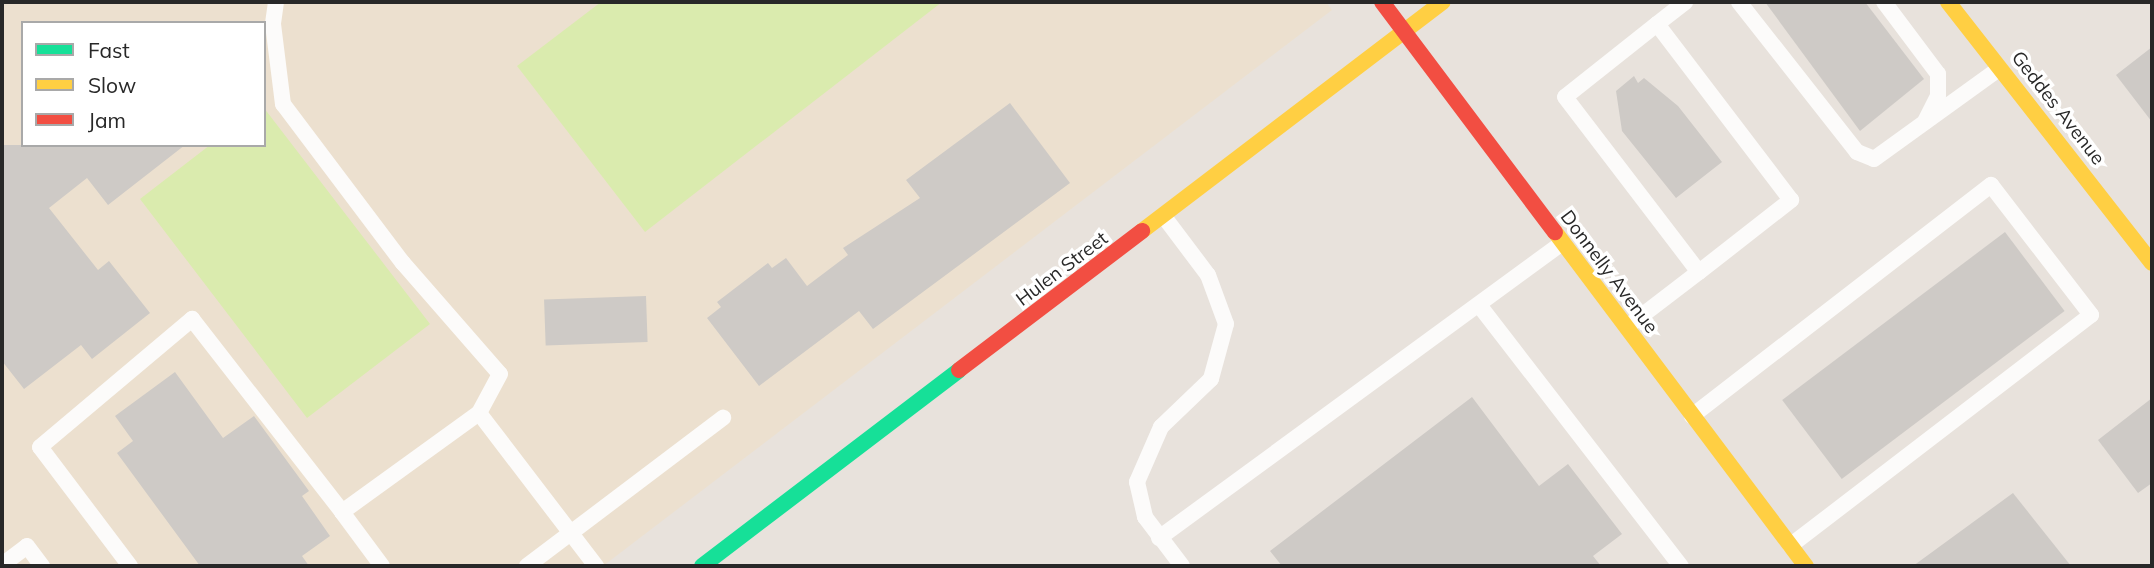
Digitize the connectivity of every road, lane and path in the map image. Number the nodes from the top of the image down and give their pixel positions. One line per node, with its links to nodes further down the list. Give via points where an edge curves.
1 (276, 2): 18 (lane, via 272,24 283,104 403,263 500,374)
2 (1382, 2): 9 (street, Donnelly Avenue)
3 (1443, 2): 9 (street, Hulen Street)
4 (1685, 2): 8 (lane)
5 (1739, 2): 11 (lane, via 1857,152 1874,159)
6 (1884, 2): 11 (lane, via 1938,74 1938,96)
7 (1948, 2): 10 (street, Geddes Avenue)
8 (1657, 24): 15 (lane, via 1565,97); 15 (lane, via 1791,200)
9 (1402, 34): 12 (street, Hulen Street); 13 (street, Donnelly Avenue)
10 (2000, 68): 11 (lane); 14 (street, Geddes Avenue)
11 (1924, 124)
12 (1165, 218): 23 (lane, via 1208,275 1226,324 1211,379 1161,427 1140,471 1141,506); 31 (street, Hulen Street)
13 (1561, 244): 16 (lane); 17 (street, Donnelly Avenue)
14 (2152, 263)
15 (1699, 272): 17 (lane)
16 (1479, 305): 23 (lane); 33 (lane)
17 (1625, 329): 19 (street, Donnelly Avenue)
18 (479, 413): 21 (lane); 22 (lane)
19 (1692, 416): 24 (street, Donnelly Avenue); 24 (lane, via 1992,185 2091,315)
20 (723, 418): 22 (lane)
21 (342, 512): 27 (lane, via 192,318 40,447); 28 (lane)
22 (571, 533): 29 (lane); 30 (lane)
23 (1160, 538): 32 (lane)
24 (1790, 546): 34 (street, Donnelly Avenue)
25 (2, 565): 26 (lane, via 27,546)
26 (42, 566)
27 (130, 566)
28 (382, 566)
29 (527, 566)
30 (596, 566)
31 (702, 566)
32 (1182, 566)
33 (1681, 566)
34 (1806, 566)

